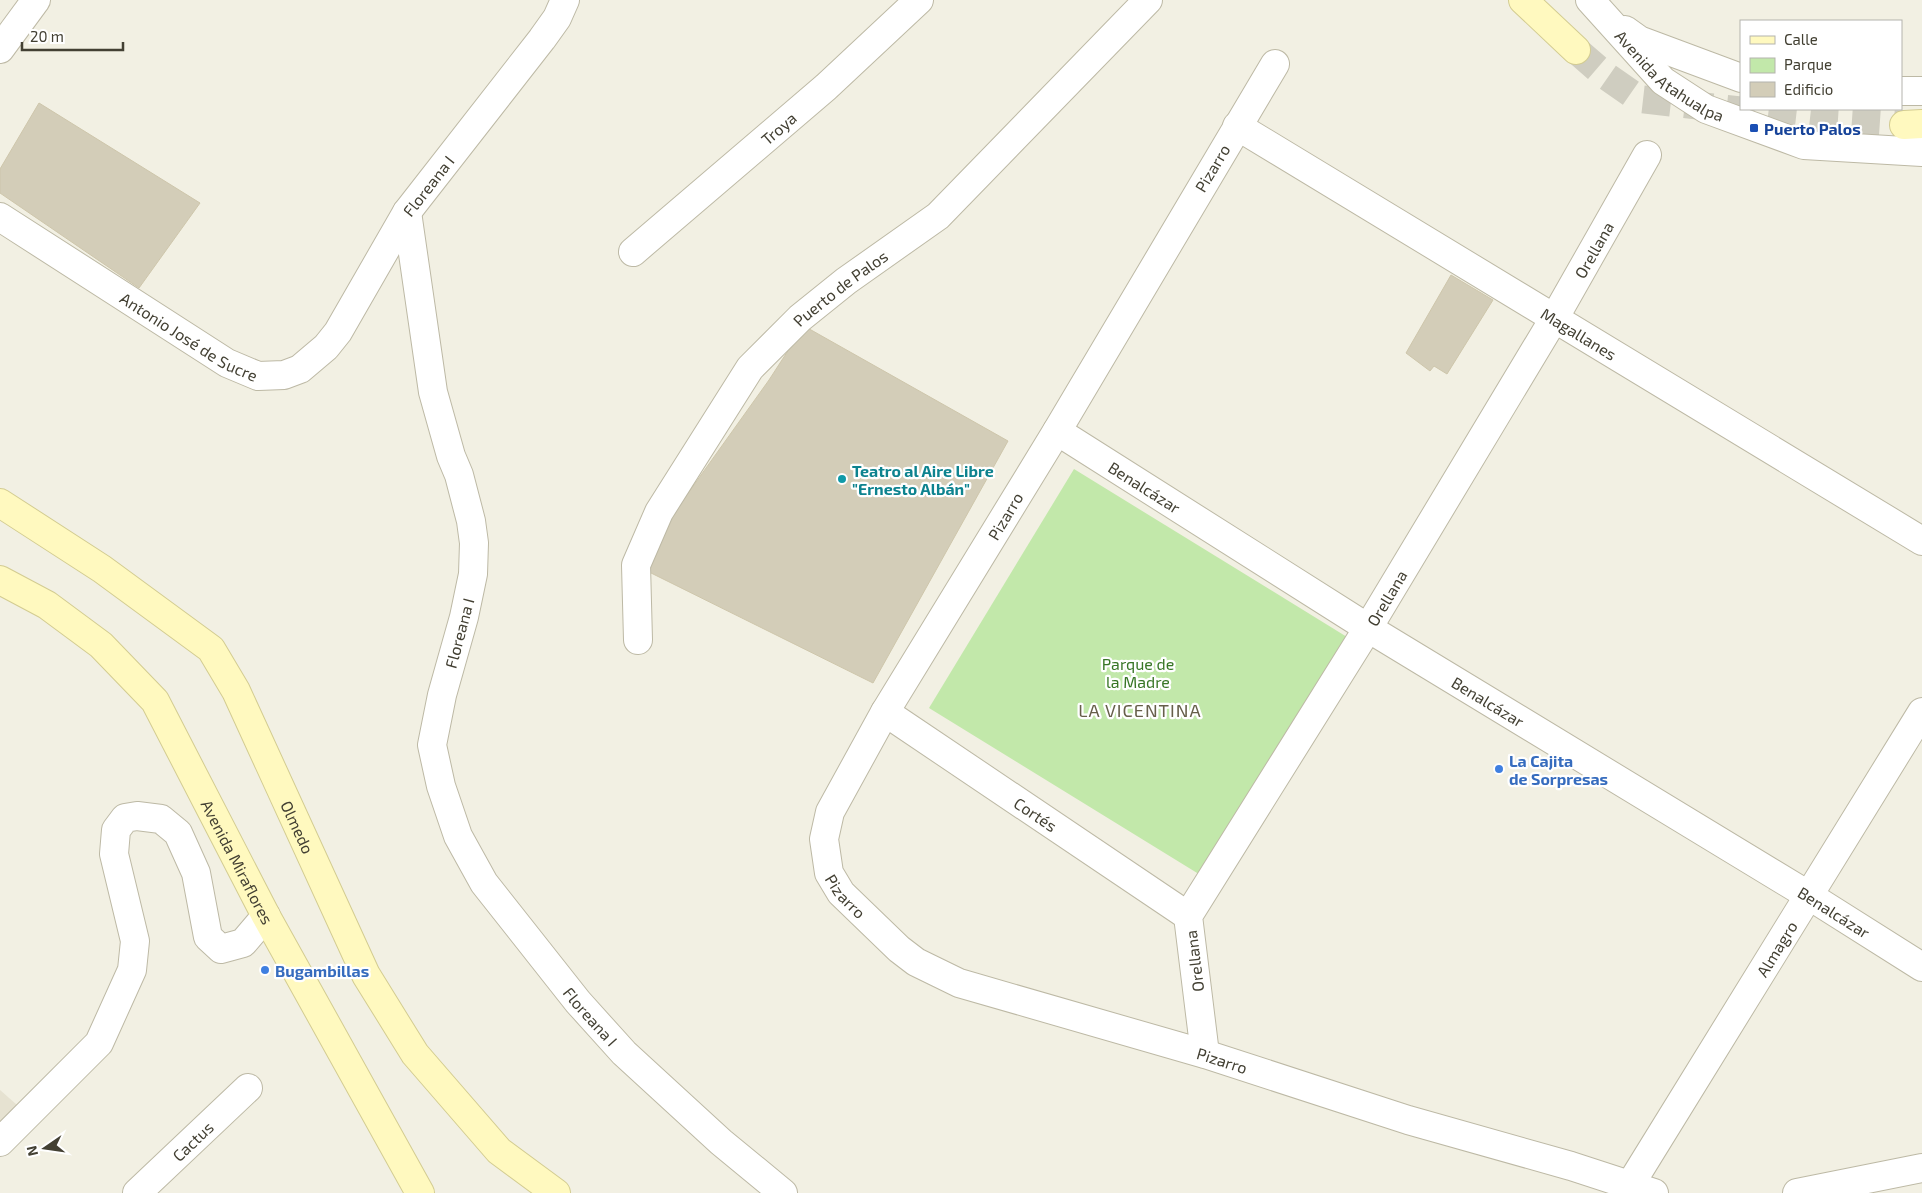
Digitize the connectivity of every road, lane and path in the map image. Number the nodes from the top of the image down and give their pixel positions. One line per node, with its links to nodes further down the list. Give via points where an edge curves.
1 (36, 0): 7 (street)
2 (565, 0): 16 (street, Floreana I, via 542,39)
3 (919, 0): 18 (street, Troya, via 826,87)
4 (1148, 0): 27 (street, Puerto de Palos, via 938,216 806,313 750,368 659,512 636,565)
5 (1524, 0): 8 (main road)
6 (1597, 8): 10 (street, Avenida Atahualpa, via 1639,40); 14 (street, Avenida Atahualpa, via 1663,81 1706,109 1804,145)
7 (0, 49)
8 (1576, 50)
9 (1275, 64): 13 (street, Pizarro)
10 (1740, 78)
11 (1902, 91): 12 (street)
12 (1922, 91)
13 (1237, 126): 19 (street, Magallanes); 20 (street, Pizarro)
14 (1922, 152)
15 (1646, 155): 19 (street, Orellana)
16 (406, 212): 17 (street, Antonio José de Sucre, via 338,332 326,347 300,369 270,377 243,371 227,363); 42 (street, Floreana I, via 433,392 459,476 474,543 473,574 432,745 441,786 458,836 484,883 578,1002 624,1053 721,1142)
17 (0, 217)
18 (633, 252)
19 (1555, 317): 22 (street, Magallanes); 26 (street, Orellana)
20 (1057, 432): 26 (street, Benalcázar); 28 (street, Pizarro)
21 (0, 503): 41 (main road, Olmedo, via 102,569 211,649 236,691 366,975 410,1046 499,1151)
22 (1922, 541)
23 (0, 580): 25 (main road, Avenida Miraflores)
24 (0, 600): 25 (main road)
25 (47, 605): 31 (main road, Avenida Miraflores, via 101,644 155,701)
26 (1368, 628): 30 (street, Benalcázar); 32 (street, Orellana)
27 (638, 640)
28 (885, 712): 32 (street, Cortés); 34 (street, Pizarro, via 830,812 825,829 826,862 841,893 899,949 936,974)
29 (1922, 712): 30 (street, Almagro)
30 (1808, 895): 33 (street, Benalcázar); 38 (street, Almagro)
31 (266, 916): 36 (street, via 243,943 221,949 208,937 196,873 178,833 161,820 137,816 125,818 116,830 114,854 135,941 132,970 99,1043); 40 (main road, Avenida Miraflores)
32 (1188, 916): 34 (street, Orellana)
33 (1922, 967)
34 (1205, 1054): 38 (street, Pizarro, via 1408,1120)
35 (248, 1088): 39 (street, Cactus)
36 (0, 1142)
37 (1922, 1168): 43 (street)
38 (1642, 1189)
39 (137, 1193)
40 (420, 1193)
41 (556, 1193)
42 (783, 1193)
43 (1797, 1193)

